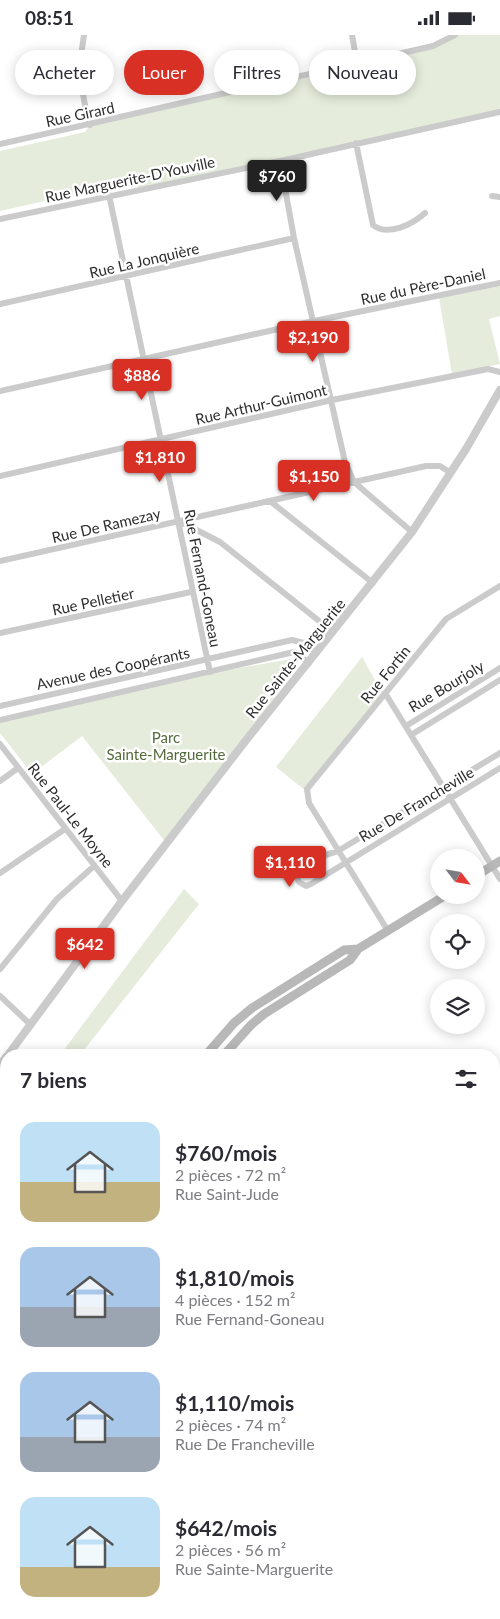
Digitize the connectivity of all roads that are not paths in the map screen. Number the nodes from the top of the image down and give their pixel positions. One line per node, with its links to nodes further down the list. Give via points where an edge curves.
1 (84, 35): 8 (street, via 80,78)
2 (352, 35): 4 (street)
3 (455, 35): 5 (street, Rue Girard, via 433,46)
4 (355, 50)
5 (415, 50)
6 (309, 74): 8 (street, Rue Girard)
7 (500, 112): 10 (street, Rue Marguerite-D'Youville)
8 (90, 125): 9 (street, Rue Girard)
9 (0, 143)
10 (356, 143): 11 (street, Rue Marguerite-D'Youville); 15 (street, via 373,225 384,230 404,226)
11 (280, 161): 12 (street, Rue Marguerite-D'Youville); 17 (street)
12 (109, 195): 16 (street, Rue Marguerite-D'Youville); 18 (street, Rue Fernand-Goneau)
13 (492, 196): 14 (street)
14 (500, 197)
15 (425, 213)
16 (0, 219)
17 (294, 238): 18 (street, Rue La Jonquière); 21 (street)
18 (125, 278): 20 (street, Rue La Jonquière); 22 (street, Rue Fernand-Goneau)
19 (500, 283): 21 (street, Rue du Père-Daniel)
20 (0, 305)
21 (314, 321): 22 (street, Rue du Père-Daniel); 26 (street)
22 (144, 359): 25 (street, Rue du Père-Daniel); 27 (street, Rue Fernand-Goneau)
23 (500, 372): 26 (street, Rue Arthur-Guimont, via 488,369)
24 (500, 390): 28 (street, Rue Sainte-Marguerite)
25 (0, 391)
26 (332, 400): 27 (street, Rue Arthur-Guimont); 30 (street, via 345,462)
27 (161, 440): 29 (street, Rue Arthur-Guimont); 32 (street, Rue Fernand-Goneau)
28 (451, 473): 30 (street, Rue De Ramezay, via 440,466 426,466); 33 (street, Rue Sainte-Marguerite)
29 (0, 476)
30 (354, 482): 31 (street, Rue De Ramezay); 33 (street)
31 (270, 501): 32 (street, Rue De Ramezay); 35 (street)
32 (179, 521): 34 (street, Rue De Ramezay); 37 (street, Rue Fernand-Goneau); 38 (street, via 220,542)
33 (412, 532): 35 (street, Rue Sainte-Marguerite)
34 (0, 561)
35 (373, 583): 38 (street, Rue Sainte-Marguerite)
36 (500, 586): 47 (street, Rue Fortin, via 446,619)
37 (191, 592): 39 (street, Rue Pelletier); 41 (street, Rue Fernand-Goneau)
38 (333, 632): 40 (street, Rue Sainte-Marguerite)
39 (0, 633)
40 (317, 653): 41 (street, Avenue des Coopérants, via 304,643 292,640); 42 (street, Rue Sainte-Marguerite)
41 (208, 661): 44 (street, Rue Fernand-Goneau); 46 (street, Avenue des Coopérants)
42 (309, 663): 44 (street, Avenue des Coopérants, via 294,652); 68 (street, Rue Sainte-Marguerite)
43 (500, 668): 51 (street, Rue Bourjoly)
44 (210, 672): 48 (street, Avenue des Coopérants)
45 (500, 680): 52 (street, Rue Bourjoly)
46 (95, 685): 48 (street); 49 (street, Avenue des Coopérants)
47 (385, 693): 51 (street); 61 (street, Rue Fortin, via 306,794)
48 (99, 698): 50 (street, Avenue des Coopérants)
49 (0, 706)
50 (0, 720)
51 (406, 726): 52 (street)
52 (411, 735): 58 (street)
53 (0, 744): 55 (street, Rue Paul-Le Moyne)
54 (500, 753): 58 (street, Rue De Francheville)
55 (18, 768): 57 (street); 60 (street, Rue Paul-Le Moyne)
56 (500, 768): 59 (street, Rue De Francheville)
57 (0, 781)
58 (444, 787): 59 (street); 61 (street, Rue De Francheville)
59 (450, 798): 62 (street, Rue De Francheville); 63 (street)
60 (65, 829): 64 (street, Rue Paul-Le Moyne); 66 (street)
61 (338, 851): 62 (street); 62 (street, Rue De Francheville, via 301,870 297,877 299,882 308,886)
62 (345, 862): 70 (street)
63 (496, 863): 65 (main road); 67 (street)
64 (94, 865): 68 (street, Rue Paul-Le Moyne); 72 (street, via 57,899)
65 (485, 870)
66 (0, 873)
67 (500, 879)
68 (122, 901): 74 (street, Rue Sainte-Marguerite)
69 (432, 904): 70 (main road)
70 (388, 931): 71 (main road)
71 (358, 949): 75 (main road, via 344,950 256,1006); 76 (main road, via 350,960 260,1017)
72 (0, 969)
73 (0, 996): 74 (street)
74 (31, 1025): 77 (street, Rue Sainte-Marguerite)
75 (228, 1030): 76 (main road); 78 (main road)
76 (238, 1039): 79 (main road)
77 (12, 1049)
78 (211, 1049)
79 (229, 1049)

